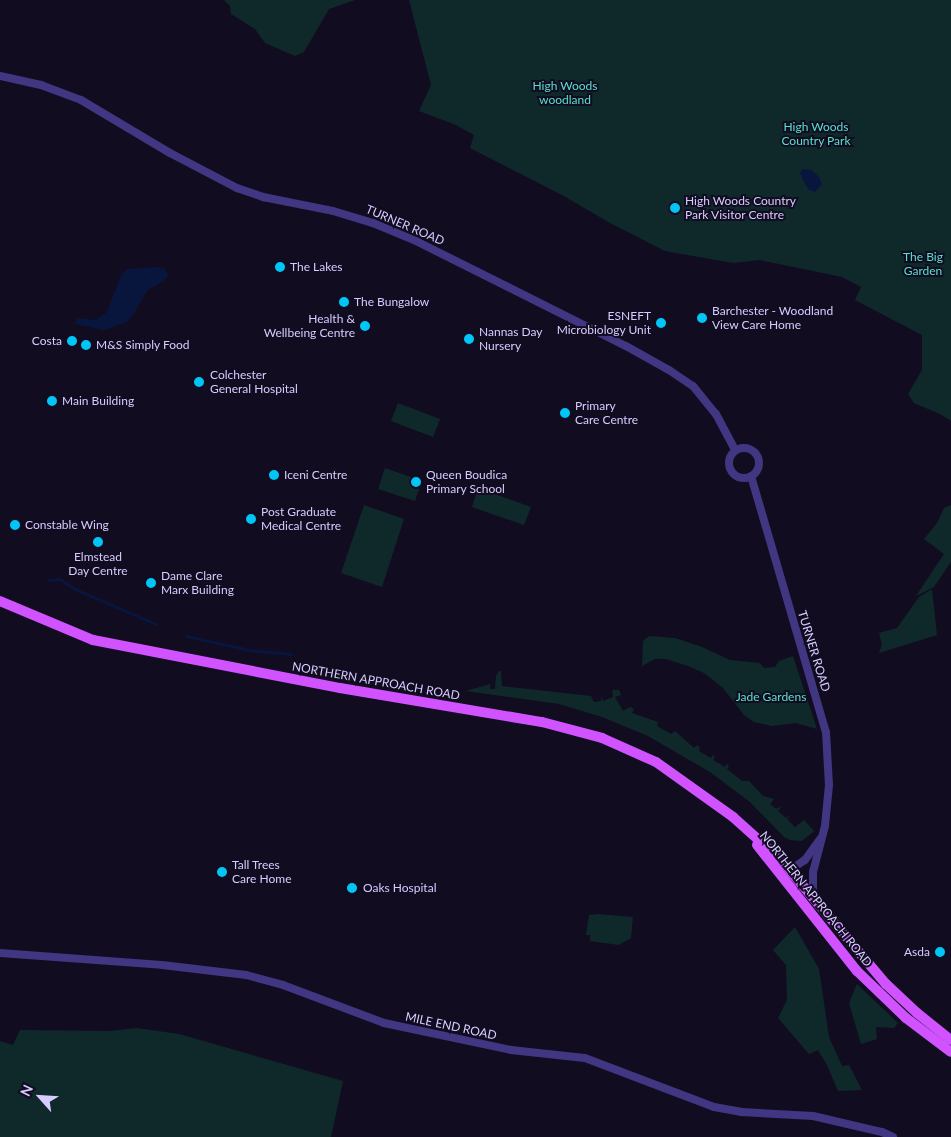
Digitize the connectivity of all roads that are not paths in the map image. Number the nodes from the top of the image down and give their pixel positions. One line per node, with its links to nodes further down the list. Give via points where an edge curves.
1 (0, 76): 2 (street, TURNER ROAD, via 41,85 81,100 236,188 374,223 416,241 626,346 692,386 716,414)
2 (735, 449): 3 (street, via 729,463 732,472 743,478); 3 (street, TURNER ROAD, via 749,449 757,455 758,467)
3 (751, 476): 6 (street, TURNER ROAD, via 826,732 829,785)
4 (0, 601): 5 (main road, NORTHERN APPROACH ROAD, via 93,640 340,688 542,722 602,738 656,762)
5 (734, 817): 7 (main road, NORTHERN APPROACH ROAD); 9 (main road, NORTHERN APPROACH ROAD)
6 (823, 835): 7 (street, TURNER ROAD, via 805,860); 8 (street, TURNER ROAD)
7 (790, 870): 9 (main road)
8 (813, 872): 9 (street); 10 (street, TURNER ROAD, via 813,890)
9 (794, 884): 10 (main road, NORTHERN APPROACH ROAD); 13 (main road, NORTHERN APPROACH ROAD, via 800,898 863,977 906,1018)
10 (818, 905): 12 (main road, NORTHERN APPROACH ROAD, via 886,984)
11 (0, 953): 14 (street, MILE END ROAD, via 246,975 283,985 358,1016 384,1023 501,1048 585,1058 714,1107 741,1112 812,1116)
12 (951, 1040)
13 (951, 1052)
14 (893, 1137)

